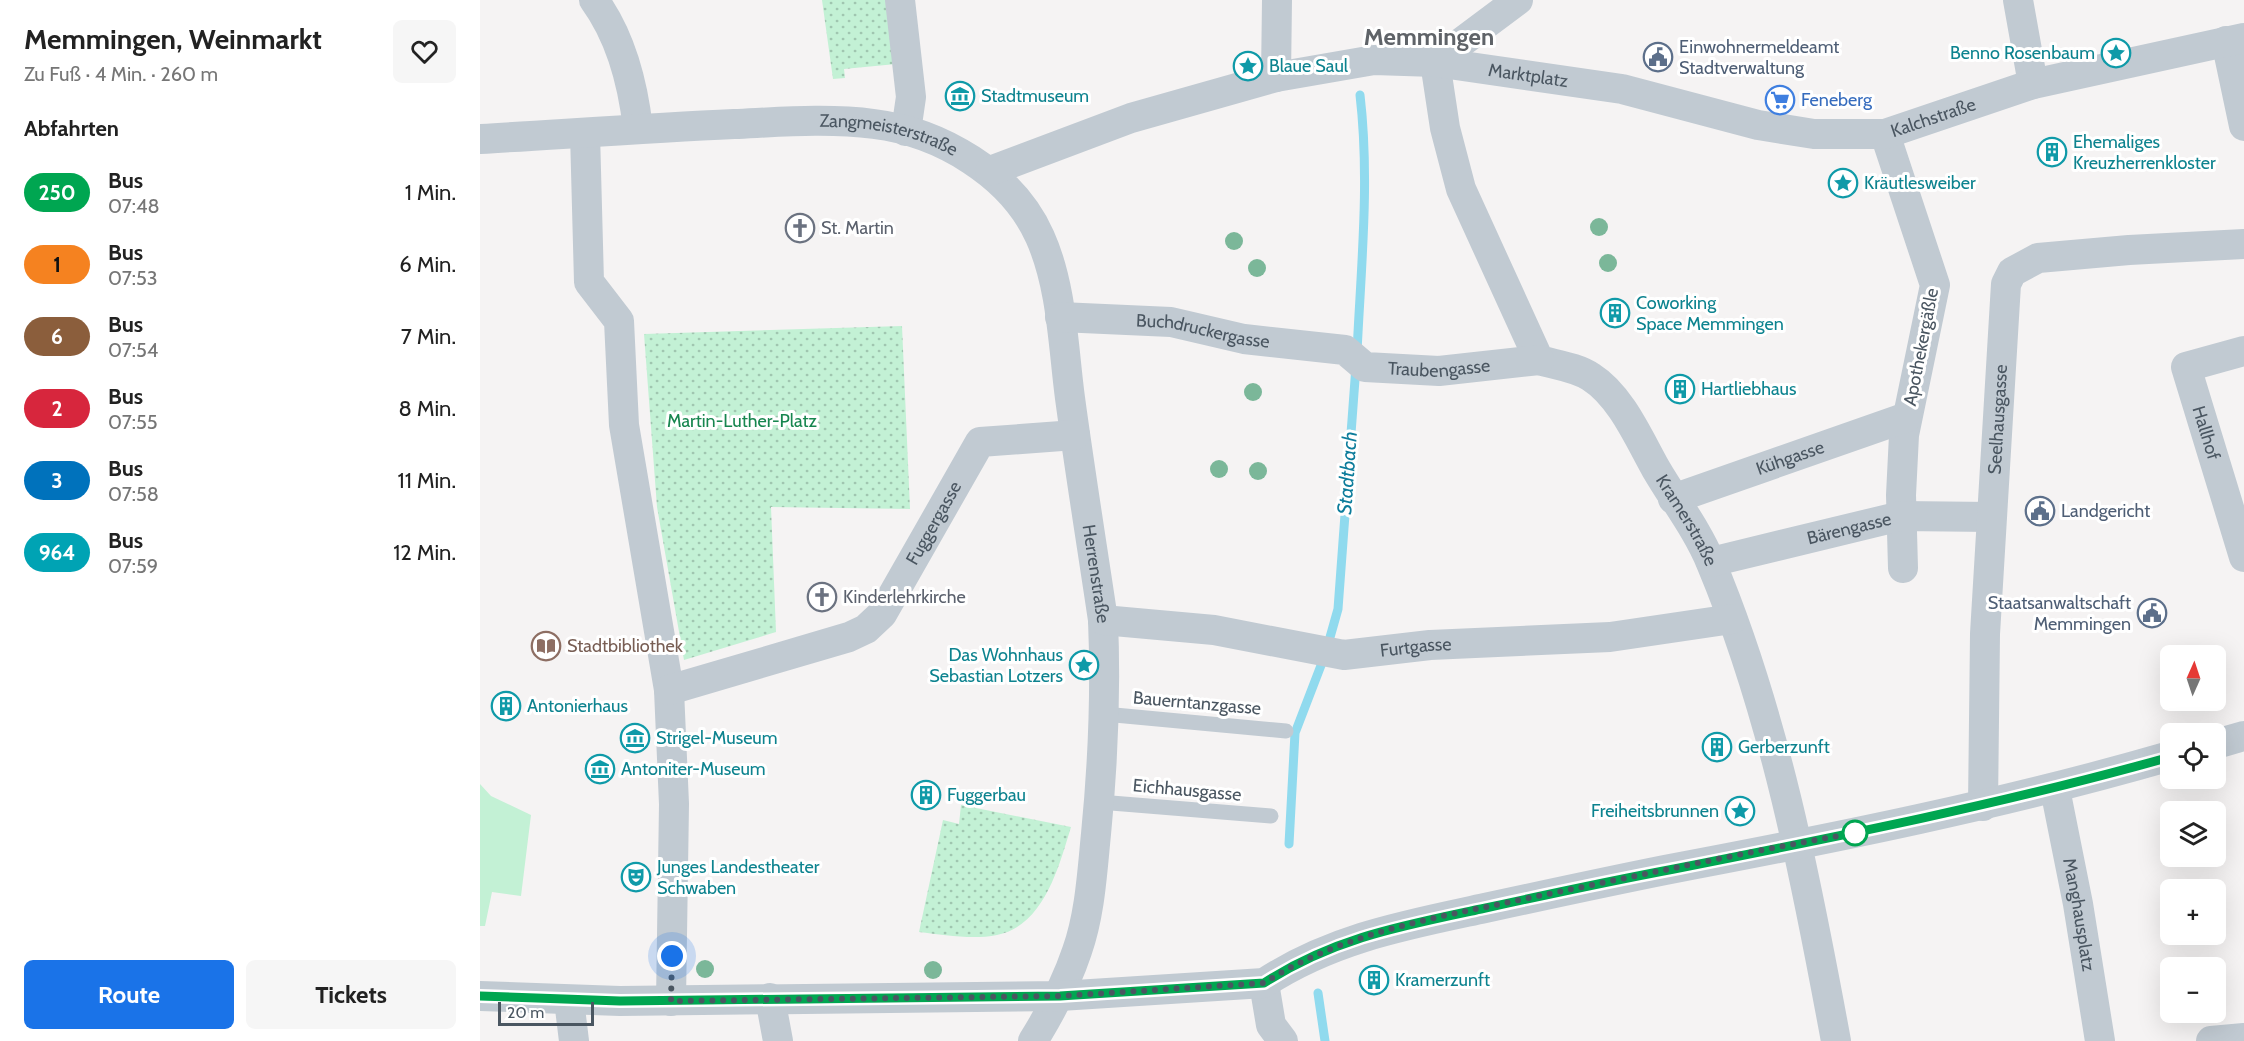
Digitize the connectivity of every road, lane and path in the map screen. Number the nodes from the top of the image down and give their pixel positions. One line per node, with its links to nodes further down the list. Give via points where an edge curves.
1 (594, 0): 12 (street, via 609,25 630,79)
2 (900, 0): 13 (street, via 911,97)
3 (1277, 0): 8 (street)
4 (1518, 0): 7 (street)
5 (2018, 0): 9 (street)
6 (2235, 40): 9 (street, Kalchstraße); 11 (street)
7 (1435, 62): 8 (street, Marktplatz, via 1374,60); 10 (street, Marktplatz); 22 (street, via 1445,129 1461,189)
8 (1276, 77): 17 (street, via 1131,118)
9 (2033, 84): 15 (street, Kalchstraße)
10 (1622, 89): 15 (street, Kalchstraße, via 1758,125 1814,134)
11 (2244, 126)
12 (638, 129): 13 (street, Zangmeisterstraße, via 821,122 874,124); 14 (street, Zangmeisterstraße)
13 (906, 131): 17 (street, Zangmeisterstraße)
14 (585, 133): 16 (street, Zangmeisterstraße); 33 (street, via 590,282 619,321 624,425)
15 (1885, 134): 23 (street, Apothekergäßle, via 1934,281)
16 (480, 139)
17 (990, 171): 19 (street, Herrenstraße, via 1024,208 1040,236)
18 (2244, 244): 27 (street, Seelhausgasse, via 2038,258 2012,272 2006,284)
19 (1060, 317): 21 (street, Buchdruckergasse, via 1171,322 1244,339); 24 (street, Herrenstraße)
20 (2244, 351): 28 (street, Hallhof, via 2186,367)
21 (1352, 356): 22 (street, Traubengasse, via 1365,367 1439,371)
22 (1539, 360): 25 (street, Kramerstraße, via 1579,371 1603,387 1626,417)
23 (1907, 417): 25 (street, Kühgasse); 26 (street, Apothekergäßle)
24 (1076, 435): 32 (street, Herrenstraße); 33 (street, Fuggergasse, via 980,441 882,614 866,629)
25 (1673, 499): 29 (street, Kramerstraße)
26 (1901, 516): 27 (street, Bärengasse); 29 (street, Bärengasse); 30 (street, Apothekergäßle)
27 (1991, 517): 41 (street, Seelhausgasse)
28 (2244, 557)
29 (1711, 562): 31 (street, Kramerstraße)
30 (1903, 568)
31 (1732, 619): 32 (street, Furtgasse, via 1610,637 1327,653 1214,630); 43 (street, Kramerstraße, via 1759,695)
32 (1103, 620): 34 (street, Herrenstraße)
33 (669, 690): 49 (street, via 674,804)
34 (1104, 714): 35 (lane, Bauerntanzgasse); 40 (street, Herrenstraße)
35 (1286, 730)
36 (2244, 736): 37 (street)
37 (2226, 741)
38 (2160, 759): 39 (street)
39 (2055, 789): 41 (street); 55 (street, Manghausplatz)
40 (1099, 802): 42 (lane, Eichhausgasse); 46 (street, Herrenstraße, via 1089,909)
41 (1983, 806): 43 (street)
42 (1271, 816)
43 (1799, 844): 44 (street, via 1364,935 1287,967); 54 (street, Kramerstraße)
44 (1264, 983): 46 (street); 53 (street, via 1271,1025)
45 (480, 996): 48 (street)
46 (1060, 996): 47 (street); 52 (street, Herrenstraße)
47 (770, 998): 49 (street); 51 (street)
48 (569, 1000): 49 (street); 50 (street)
49 (671, 1001)
50 (574, 1041)
51 (778, 1041)
52 (1033, 1041)
53 (1283, 1041)
54 (1836, 1041)
55 (2100, 1041)

